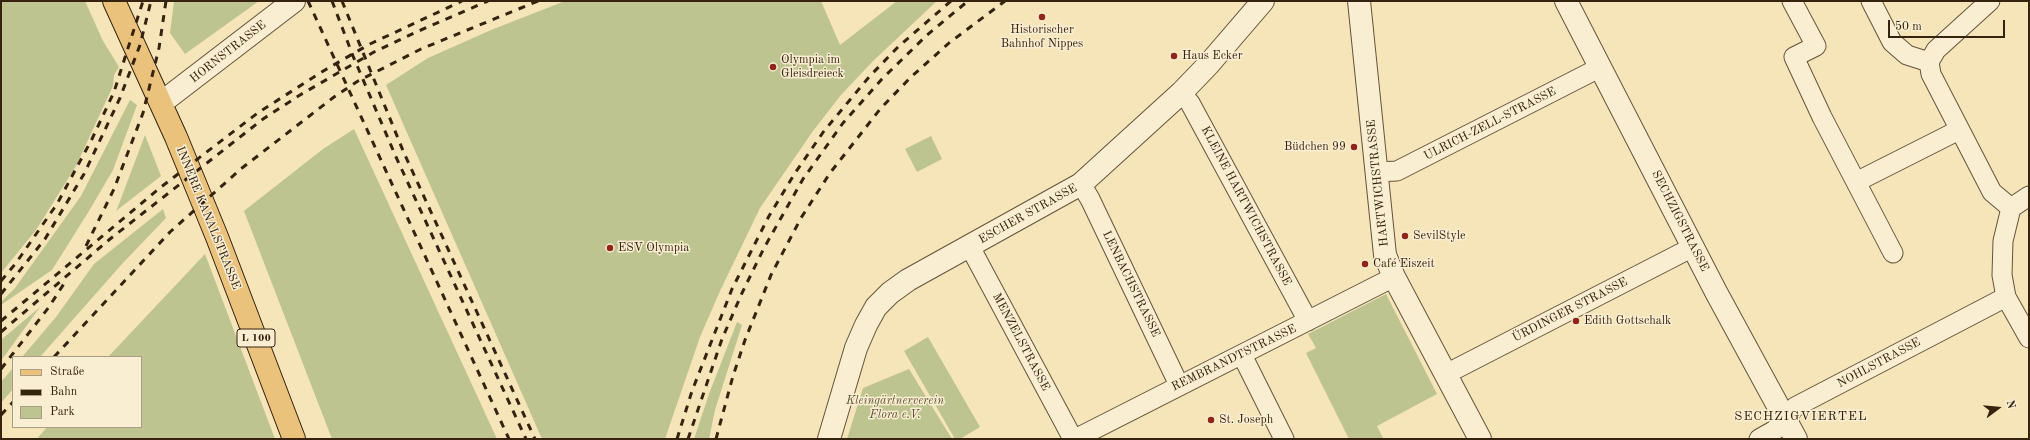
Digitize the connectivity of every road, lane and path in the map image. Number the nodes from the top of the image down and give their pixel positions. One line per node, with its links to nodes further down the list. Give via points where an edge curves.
1 (114, 1): 12 (main road, INNERE KANALSTRASSE / L 100)
2 (294, 1): 12 (street, HORNSTRASSE)
3 (1263, 1): 11 (street, ESCHER STRASSE)
4 (1359, 1): 14 (street, HARTWICHSTRASSE)
5 (1566, 1): 10 (street, SECHZIGSTRASSE)
6 (1792, 1): 15 (street, via 1816,46 1794,57)
7 (1871, 1): 9 (street, via 1892,42 1907,55)
8 (1990, 1): 9 (street, via 1936,50)
9 (1929, 62): 13 (street, via 1931,74)
10 (1601, 67): 14 (street, ULRICH-ZELL-STRASSE, via 1396,171); 20 (street, SECHZIGSTRASSE)
11 (1181, 93): 16 (street, ESCHER STRASSE); 24 (street, KLEINE HARTWICHSTRASSE, via 1190,103)
12 (161, 104): 30 (main road, INNERE KANALSTRASSE / L 100, via 217,237)
13 (1959, 130): 15 (street); 18 (street, via 1992,192)
14 (1376, 172): 22 (street, HARTWICHSTRASSE, via 1385,254)
15 (1856, 182): 21 (street)
16 (1081, 184): 19 (street, ESCHER STRASSE); 28 (street, LENBACHSTRASSE)
17 (2029, 196): 18 (street)
18 (2011, 208): 23 (street, via 2003,240 2002,275)
19 (969, 246): 31 (street, ESCHER STRASSE, via 908,280 890,292 876,307 856,348); 32 (street, MENZELSTRASSE)
20 (1693, 247): 27 (street, ÜRDINGER STRASSE); 29 (street, SECHZIGSTRASSE)
21 (1893, 253)
22 (1394, 277): 24 (street, REMBRANDTSTRASSE); 27 (street, HARTWICHSTRASSE)
23 (2006, 297): 25 (street); 29 (street, NOHLSTRASSE, via 1795,407)
24 (1308, 321): 26 (street, REMBRANDTSTRASSE)
25 (2029, 338)
26 (1242, 355): 28 (street, REMBRANDTSTRASSE); 33 (street)
27 (1446, 374): 34 (street, HARTWICHSTRASSE)
28 (1179, 385): 32 (street, REMBRANDTSTRASSE)
29 (1785, 419): 35 (street, NOHLSTRASSE, via 1775,430); 36 (street, SECHZIGSTRASSE)
30 (294, 439)
31 (829, 439)
32 (1074, 439)
33 (1284, 439)
34 (1480, 439)
35 (1759, 439)
36 (1796, 439)

